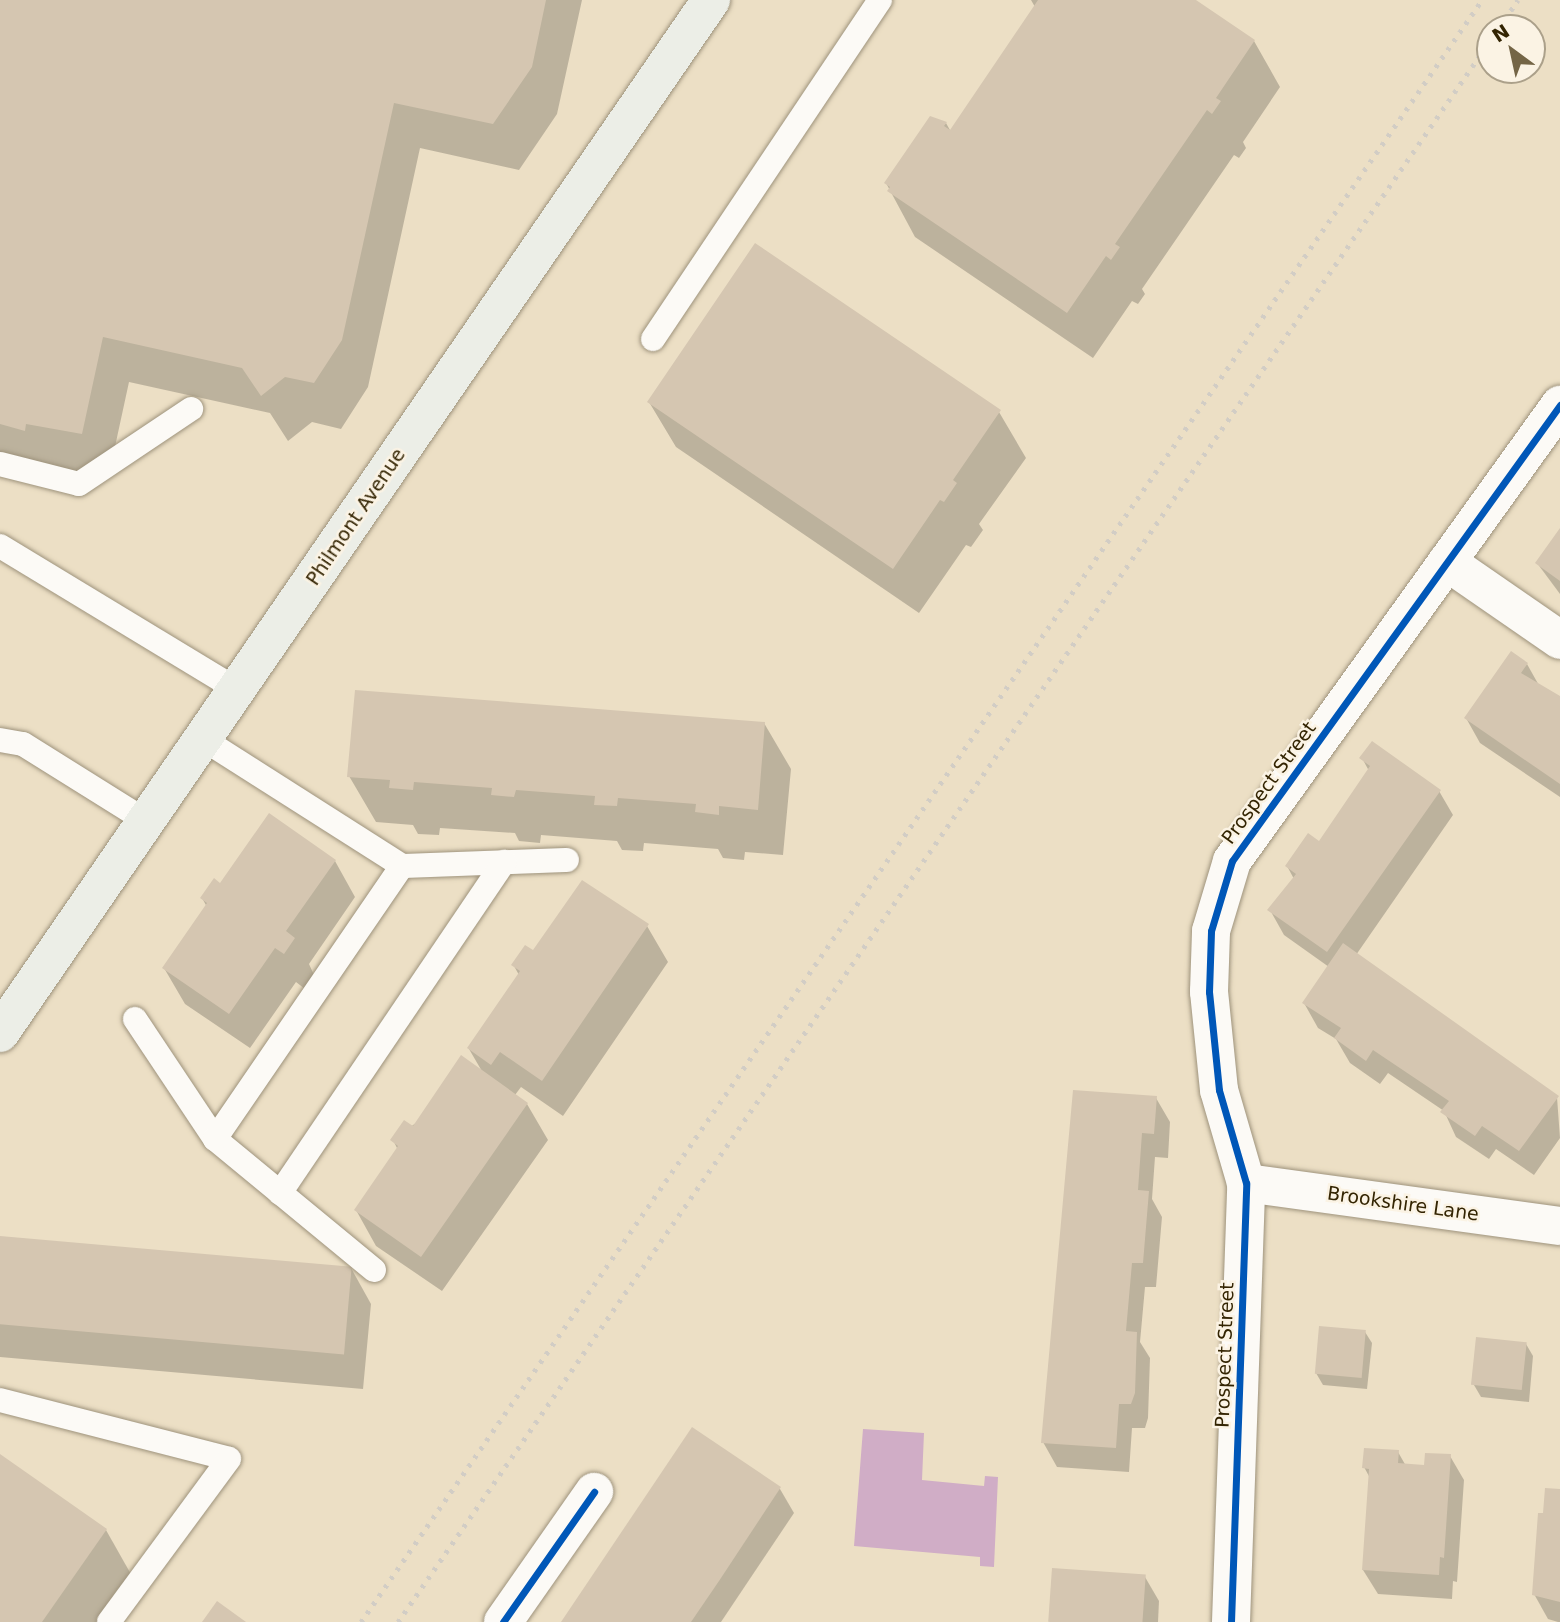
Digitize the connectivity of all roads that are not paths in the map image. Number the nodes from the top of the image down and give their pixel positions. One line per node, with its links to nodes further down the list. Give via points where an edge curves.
1 (711, 0): 10 (main road, Philmont Avenue)
2 (880, 0): 3 (lane)
3 (653, 338)
4 (1560, 405): 8 (street, Prospect Street)
5 (191, 409): 6 (lane, via 79,484)
6 (0, 464)
7 (0, 546): 10 (lane)
8 (1447, 562): 9 (street); 20 (street, Prospect Street, via 1232,861 1212,930 1209,992 1219,1090)
9 (1560, 640)
10 (238, 690): 11 (main road, Philmont Avenue)
11 (203, 739): 13 (main road, Philmont Avenue); 16 (lane)
12 (0, 740): 13 (lane, via 23,744)
13 (146, 821): 18 (main road, Philmont Avenue)
14 (567, 860): 15 (lane)
15 (504, 862): 16 (lane); 21 (lane)
16 (402, 866): 19 (lane)
17 (135, 1019): 19 (lane)
18 (0, 1033)
19 (215, 1139): 21 (lane)
20 (1247, 1183): 22 (street, Brookshire Lane); 28 (street, Prospect Street)
21 (279, 1193): 23 (lane)
22 (1560, 1226)
23 (373, 1270)
24 (0, 1401): 26 (lane, via 229,1459)
25 (594, 1492): 27 (street)
26 (109, 1622)
27 (503, 1622)
28 (1231, 1622)

